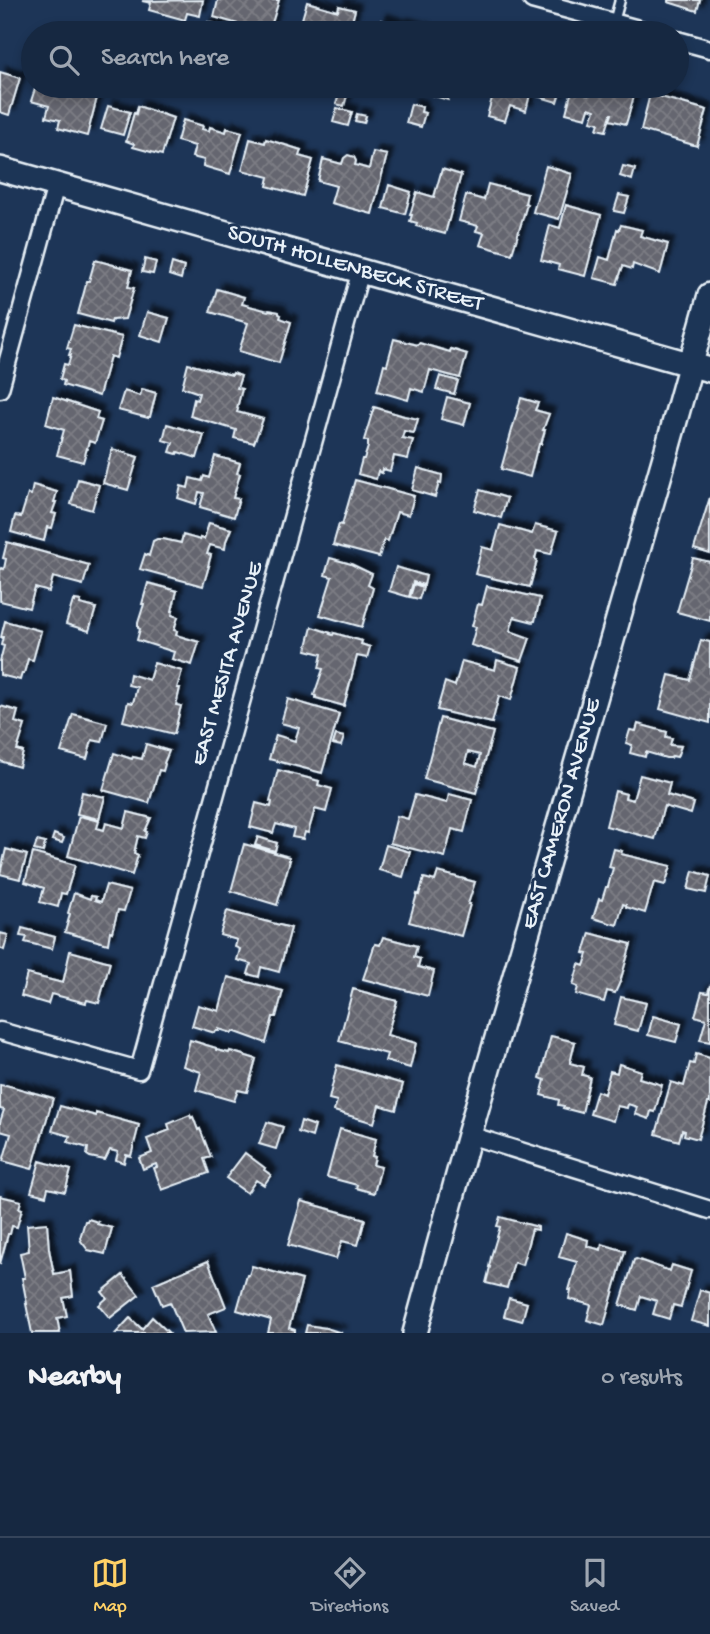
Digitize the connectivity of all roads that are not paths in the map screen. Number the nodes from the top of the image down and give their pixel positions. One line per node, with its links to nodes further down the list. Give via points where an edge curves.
1 (532, 0): 3 (street)
2 (621, 0): 4 (lane)
3 (610, 21)
4 (614, 21)
5 (689, 43): 6 (street)
6 (710, 49)
7 (0, 169): 8 (main road, SOUTH HOLLENBECK STREET)
8 (56, 185): 9 (main road, SOUTH HOLLENBECK STREET); 12 (street)
9 (361, 270): 11 (main road, SOUTH HOLLENBECK STREET); 13 (street, EAST MESITA AVENUE, via 139,1070)
10 (710, 295): 11 (main road, EAST CAMERON AVENUE)
11 (701, 367): 14 (main road, EAST CAMERON AVENUE)
12 (0, 389)
13 (0, 1031)
14 (469, 1135): 15 (street); 16 (main road, EAST CAMERON AVENUE)
15 (710, 1210)
16 (415, 1333)

